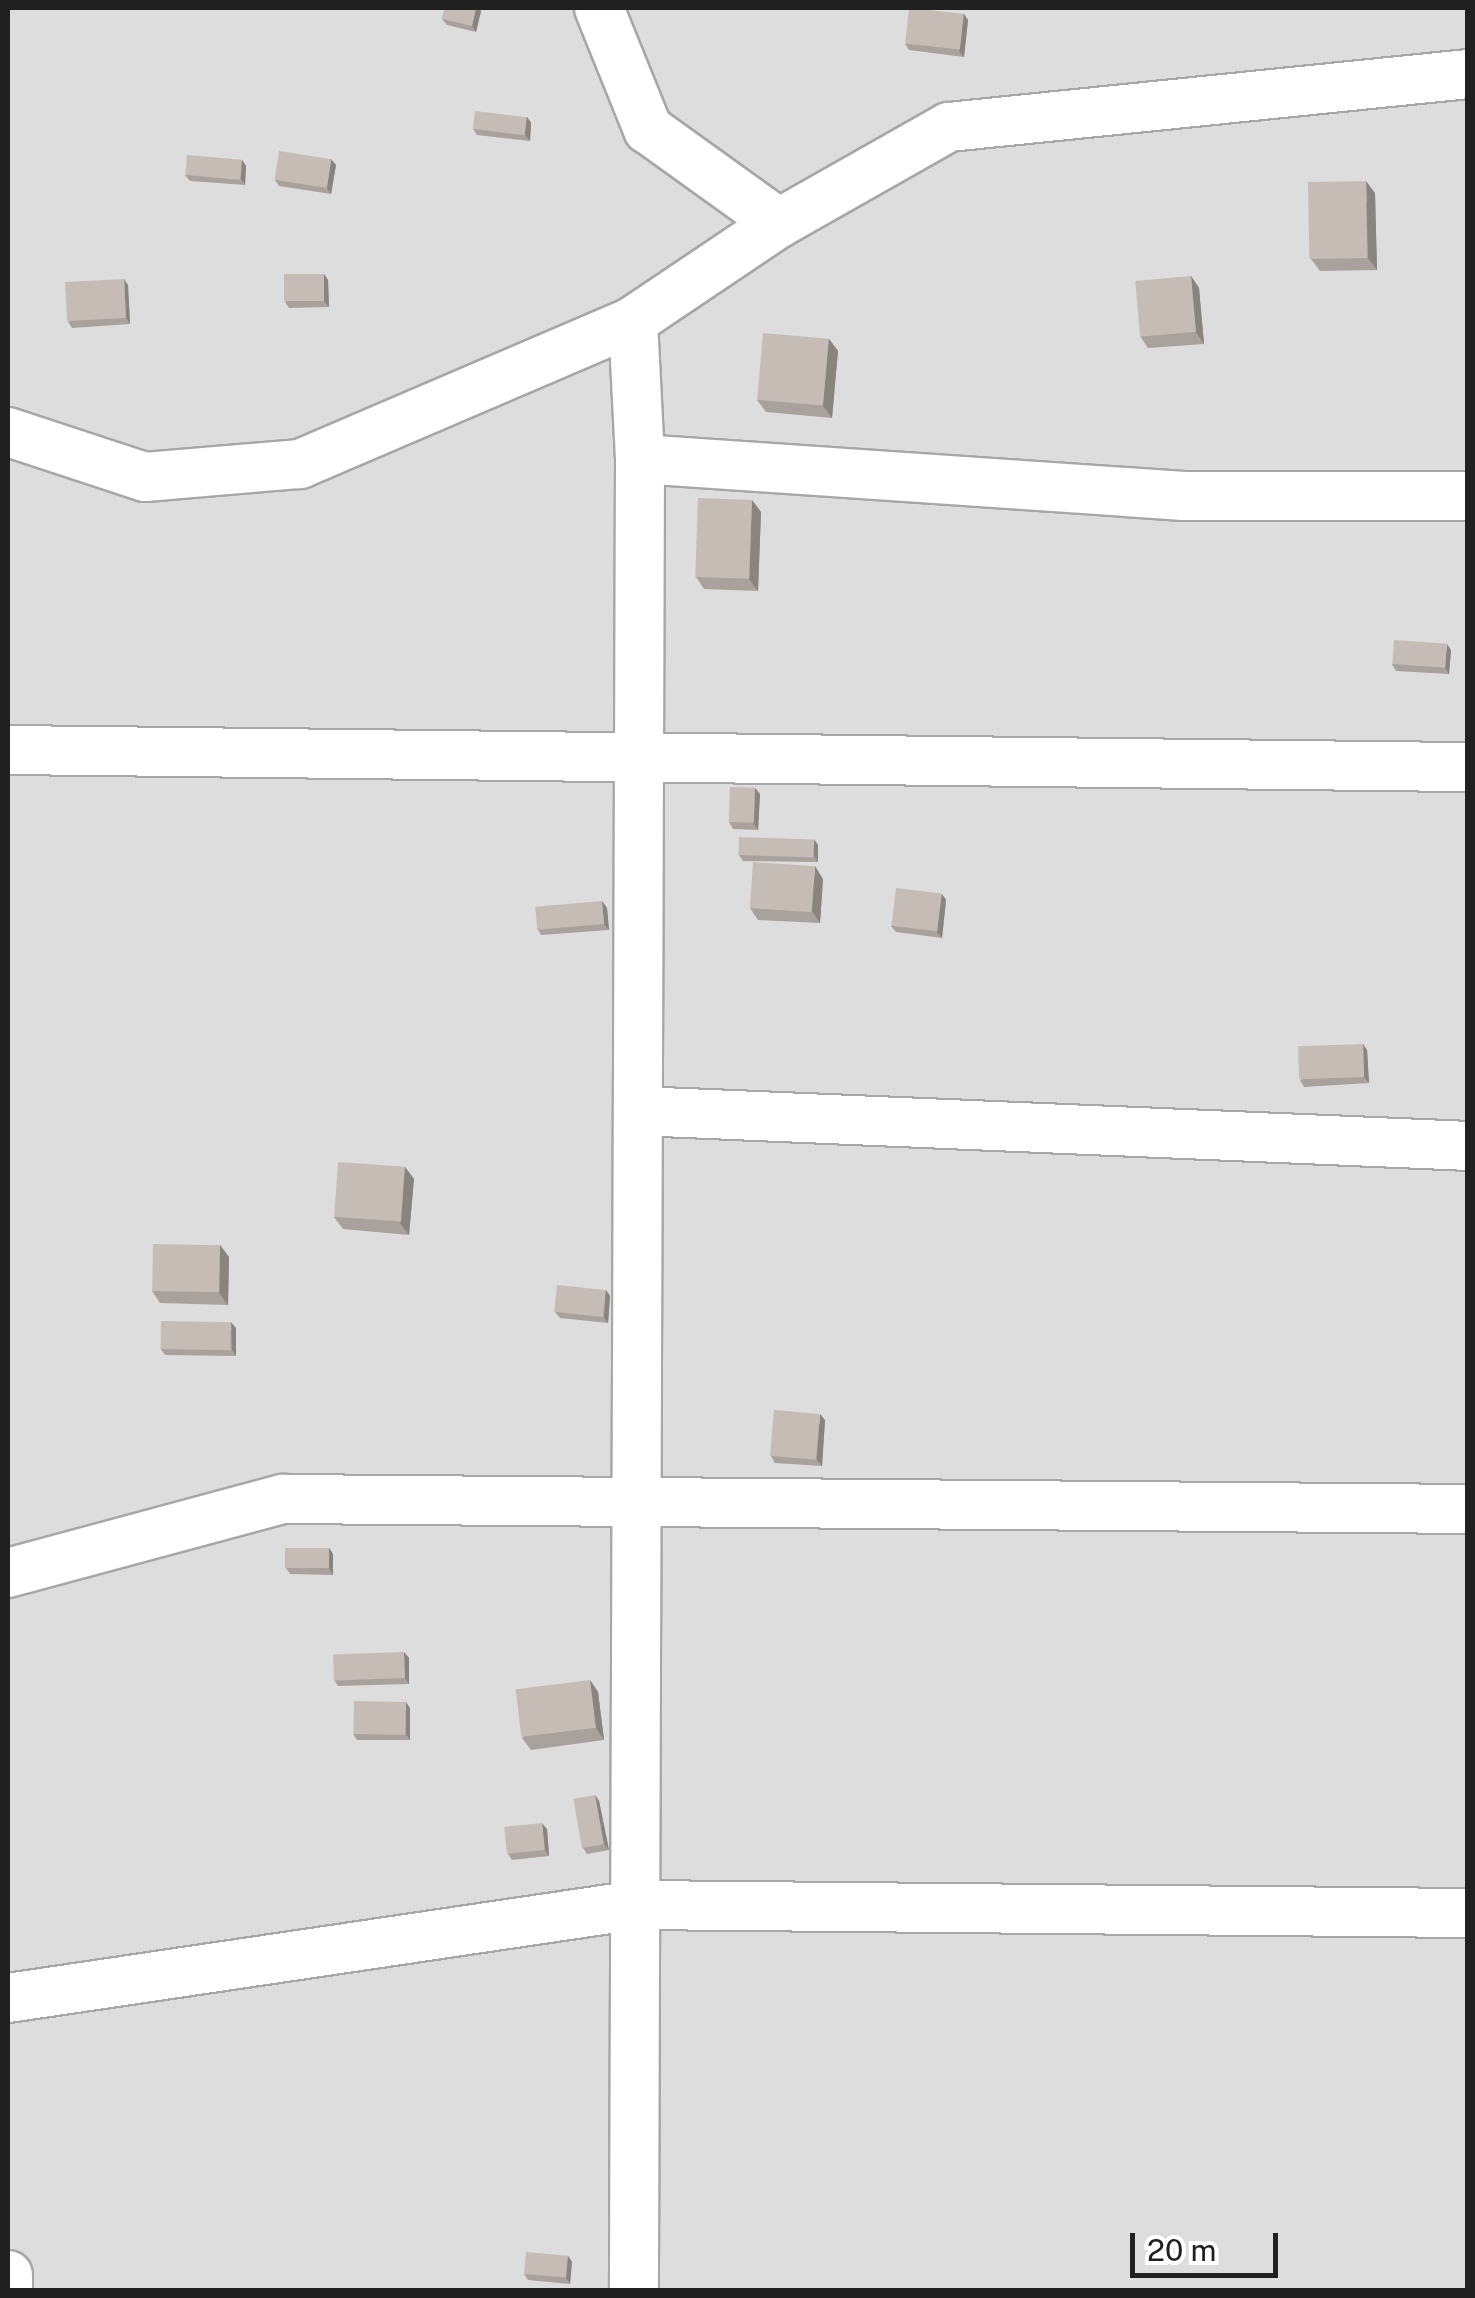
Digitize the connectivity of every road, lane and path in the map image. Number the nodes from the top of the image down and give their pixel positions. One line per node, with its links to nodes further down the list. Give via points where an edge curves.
1 (598, 8): 3 (street, via 648,129)
2 (1468, 74): 3 (street, via 949,127)
3 (779, 223): 4 (street)
4 (633, 321): 5 (street, via 300,464 146,477); 6 (street)
5 (8, 432)
6 (640, 459): 7 (street, via 1184,496); 9 (street)
7 (1468, 496)
8 (8, 750): 9 (street)
9 (640, 757): 10 (street); 11 (street)
10 (1468, 767)
11 (638, 1110): 12 (street); 13 (street)
12 (1468, 1146)
13 (636, 1500): 14 (street); 15 (street, via 283,1499); 16 (street)
14 (1468, 1509)
15 (8, 1574)
16 (636, 1906): 17 (street); 18 (street); 21 (street)
17 (1468, 1913)
18 (8, 1998)
19 (8, 2275): 20 (street)
20 (8, 2290)
21 (634, 2290)

